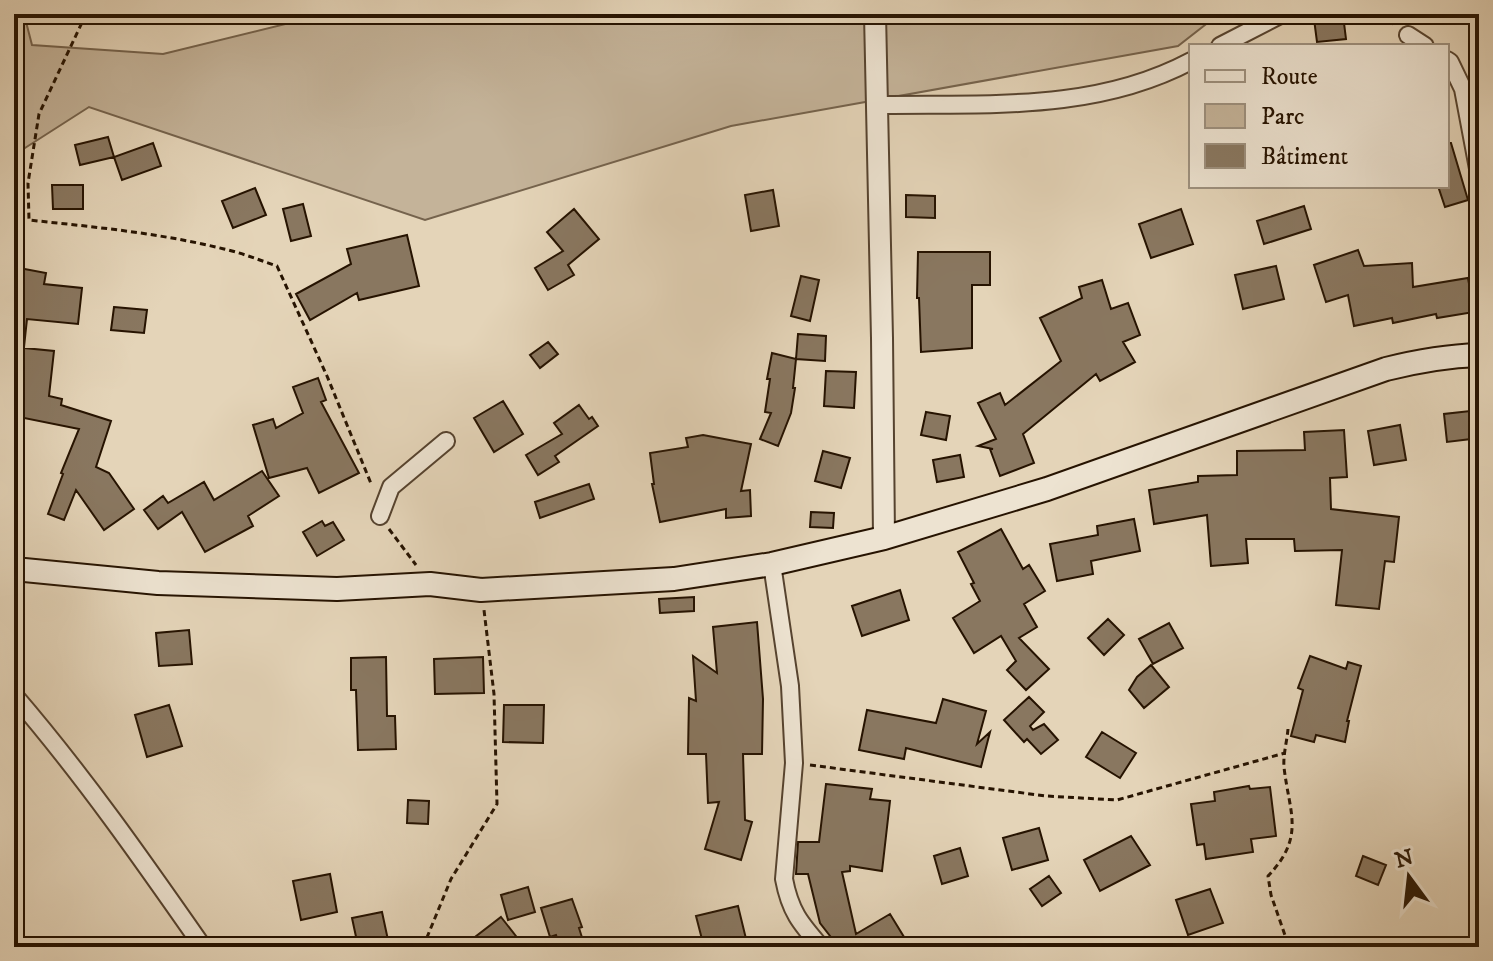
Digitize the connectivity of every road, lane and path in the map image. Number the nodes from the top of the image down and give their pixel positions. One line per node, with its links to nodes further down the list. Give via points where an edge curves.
1 (86, 14): 13 (path, via 39,114 28,183 29,220 173,238 277,266 327,376)
2 (875, 14): 9 (street)
3 (1282, 14): 5 (street)
4 (1408, 35): 6 (street)
5 (1224, 44)
6 (1422, 44)
7 (1449, 61): 10 (street, via 1463,89)
8 (1189, 62): 9 (street, via 1107,93 1051,102)
9 (876, 105): 14 (street)
10 (1479, 174)
11 (1479, 355): 14 (main road, via 1386,369 1047,489)
12 (446, 441): 13 (street, via 391,487)
13 (380, 516): 17 (path)
14 (884, 538): 15 (main road)
15 (772, 564): 18 (main road, via 674,579); 22 (street, via 790,686)
16 (14, 569): 17 (main road, via 158,583 337,589)
17 (430, 584): 18 (main road)
18 (481, 590): 24 (path, via 494,694 497,804 451,879)
19 (14, 695): 23 (street, via 57,744)
20 (1288, 729): 21 (path)
21 (1285, 753): 22 (path, via 1117,800 1046,796); 26 (path, via 1293,815 1289,845 1268,876)
22 (794, 763): 25 (street, via 784,879 799,923)
23 (203, 947)
24 (423, 947)
25 (821, 947)
26 (1291, 947)

